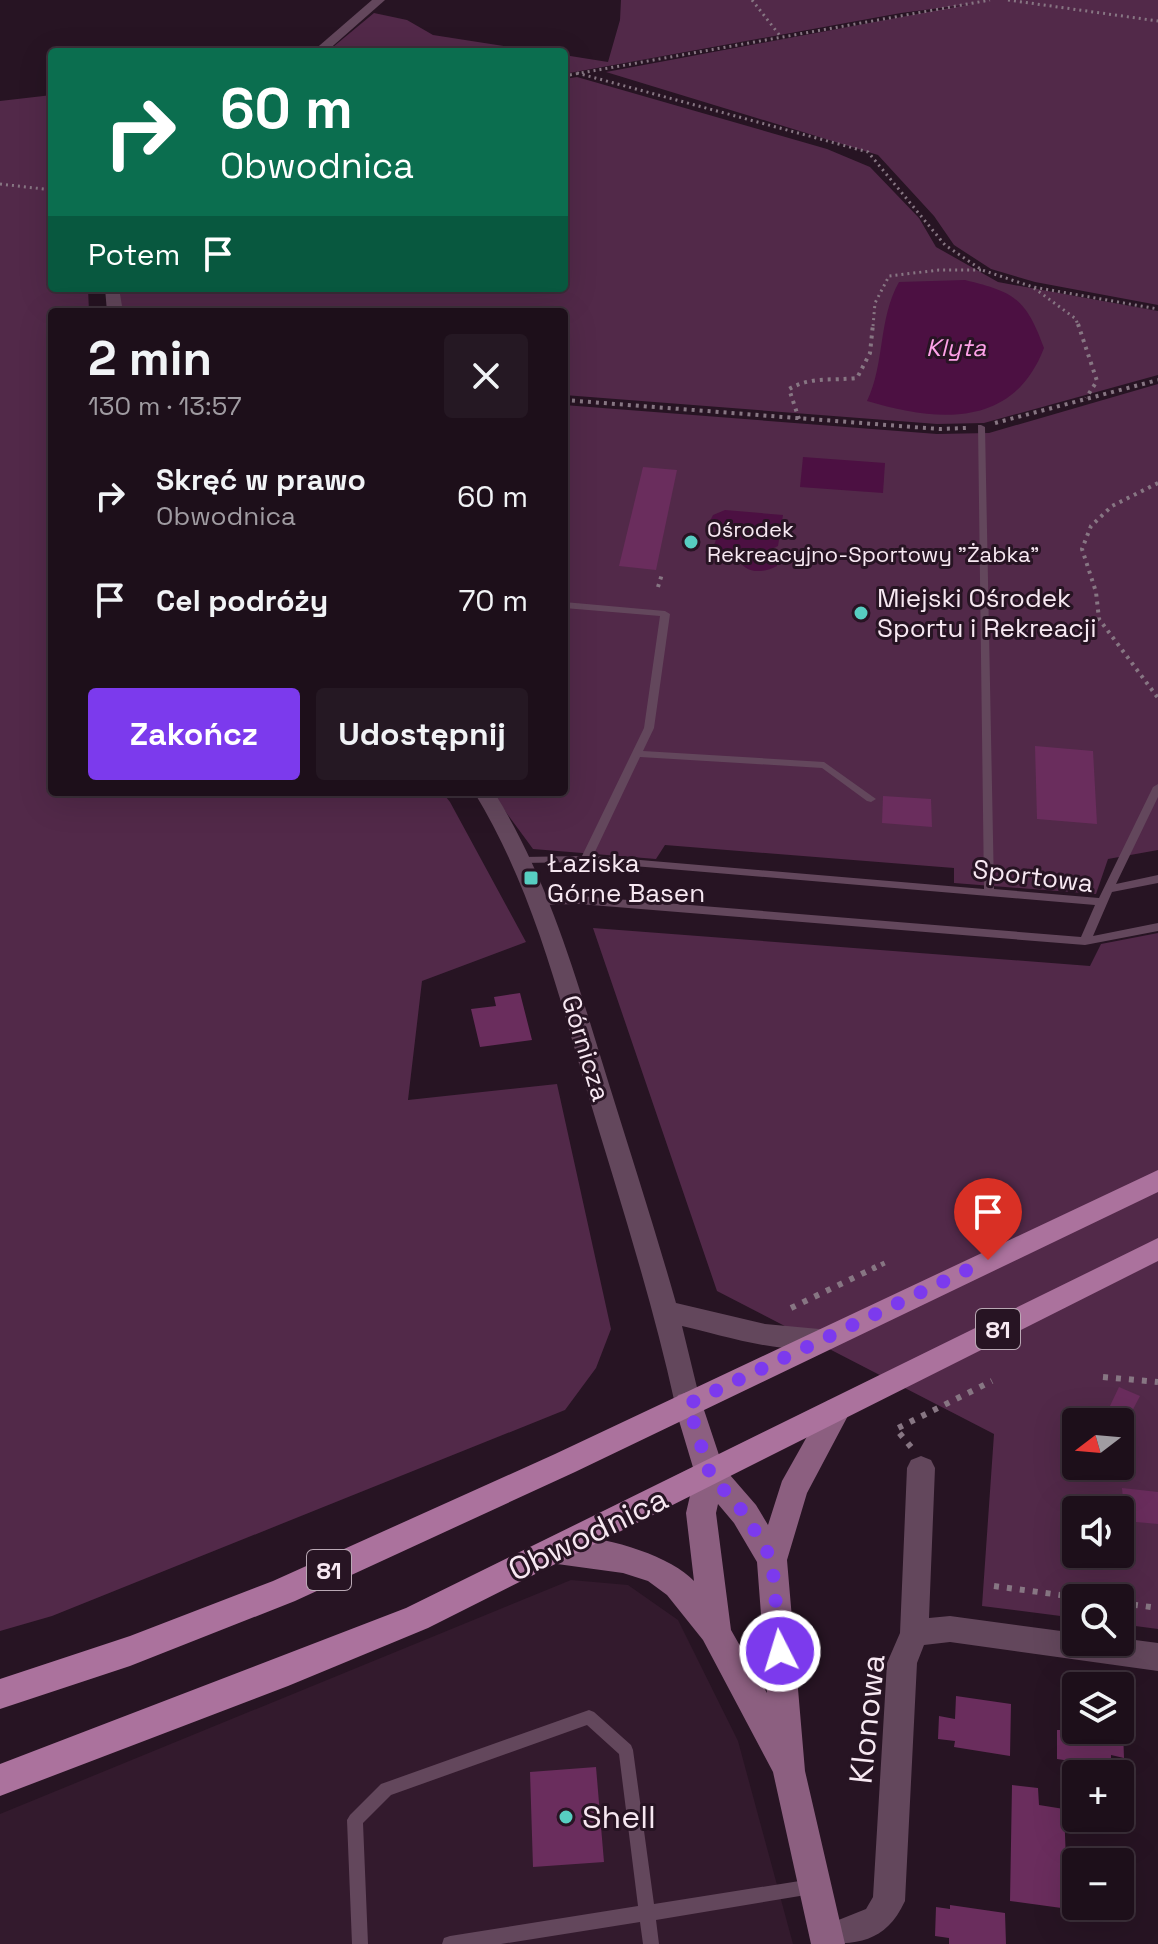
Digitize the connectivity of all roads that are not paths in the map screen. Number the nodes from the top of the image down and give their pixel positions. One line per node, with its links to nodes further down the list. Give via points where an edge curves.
1 (379, 0): 2 (street)
2 (323, 48)
3 (981, 427): 13 (lane)
4 (568, 605): 5 (lane, via 665,614 649,728)
5 (637, 754): 8 (lane, via 824,765); 9 (lane)
6 (1158, 787): 12 (lane)
7 (487, 796): 10 (street, Górnicza)
8 (871, 799)
9 (586, 859): 10 (lane, Sportowa); 13 (lane, Sportowa)
10 (522, 860): 14 (street, Górnicza)
11 (1158, 879): 12 (lane)
12 (1109, 889): 15 (lane)
13 (989, 891): 15 (lane, Sportowa)
14 (542, 902): 17 (lane, via 579,900); 20 (street, Górnicza)
15 (1102, 902): 17 (lane, Sportowa)
16 (1158, 927): 17 (lane)
17 (1085, 941)
18 (1158, 1180): 21 (main road, 81)
19 (1158, 1249): 23 (main road, Obwodnica / 81)
20 (668, 1312): 21 (street, via 765,1335); 22 (street, Górnicza)
21 (821, 1338): 22 (main road, 81)
22 (688, 1404): 25 (street); 31 (main road, 81, via 284,1591)
23 (837, 1410): 25 (main road, Obwodnica / 81); 27 (street, via 793,1490)
24 (917, 1458): 29 (street, Klonowa)
25 (710, 1474): 26 (main road, Obwodnica / 81); 27 (street, via 745,1514); 28 (street, via 701,1513)
26 (557, 1550): 28 (street, via 657,1569 675,1581); 33 (main road, Obwodnica / 81, via 417,1618)
27 (772, 1560): 32 (street)
28 (716, 1632): 32 (street)
29 (914, 1633): 30 (street, via 950,1629); 36 (street, Klonowa, via 902,1663 889,1901 877,1920)
30 (1158, 1657)
31 (0, 1694)
32 (789, 1771): 34 (street)
33 (0, 1780)
34 (816, 1886): 35 (lane); 36 (street)
35 (648, 1914): 37 (lane, via 626,1750 589,1717 386,1789 355,1820); 38 (lane); 39 (lane)
36 (827, 1942)
37 (360, 1944)
38 (450, 1944)
39 (651, 1944)

